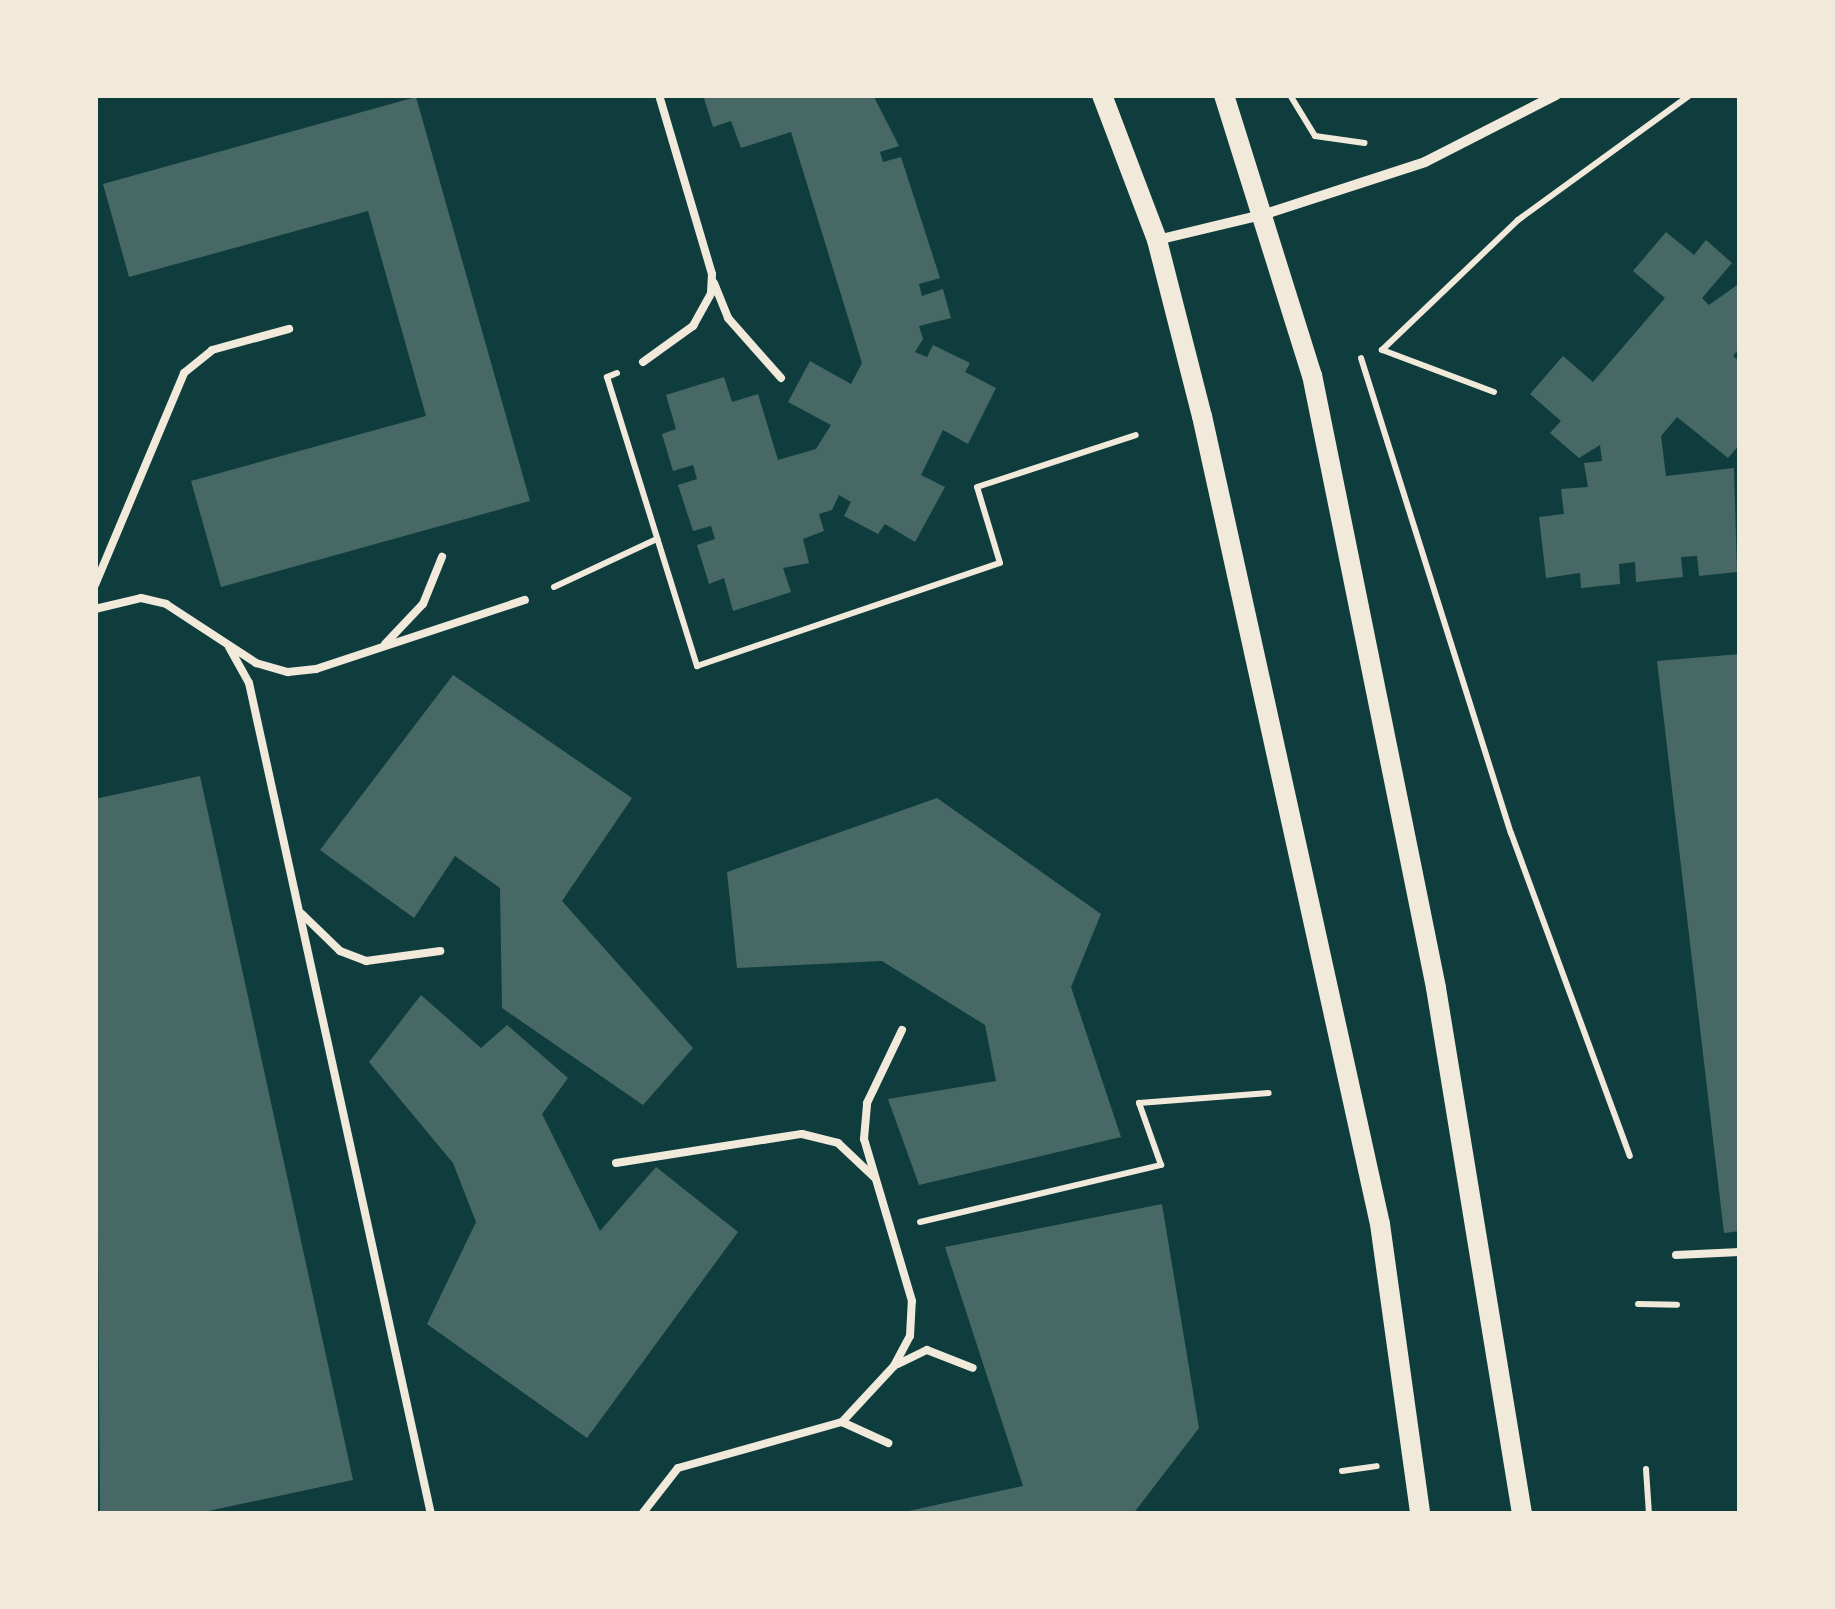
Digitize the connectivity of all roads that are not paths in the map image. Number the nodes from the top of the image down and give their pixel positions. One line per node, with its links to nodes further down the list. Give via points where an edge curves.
1 (659, 95): 7 (lane)
2 (1102, 95): 6 (main road)
3 (1224, 95): 5 (main road)
4 (1556, 95): 5 (street, via 1425,162)
5 (1262, 215): 6 (street); 31 (main road, via 1312,375 1436,988)
6 (1157, 240): 30 (main road, via 1380,1224)
7 (712, 274): 9 (lane, via 693,326); 10 (lane, via 728,318)
8 (289, 329): 12 (lane, via 212,350 184,373)
9 (643, 362)
10 (782, 378)
11 (442, 558): 16 (lane, via 423,604)
12 (95, 584)
13 (525, 600): 16 (lane)
14 (95, 609): 15 (lane, via 140,598 166,604)
15 (229, 647): 16 (lane, via 288,672); 17 (lane, via 249,682)
16 (380, 649)
17 (298, 906): 18 (lane, via 319,935 366,960); 28 (lane)
18 (440, 951)
19 (902, 1030): 21 (lane, via 867,1103 864,1138)
20 (616, 1163): 21 (lane, via 802,1134 838,1143)
21 (876, 1181): 24 (lane, via 912,1301 910,1336)
22 (1740, 1252): 23 (lane)
23 (1676, 1255)
24 (894, 1366): 25 (lane, via 927,1350); 26 (lane)
25 (973, 1368)
26 (842, 1422): 27 (lane); 29 (lane, via 702,1456 678,1468)
27 (888, 1443)
28 (432, 1514)
29 (642, 1514)
30 (1420, 1514)
31 (1522, 1514)

